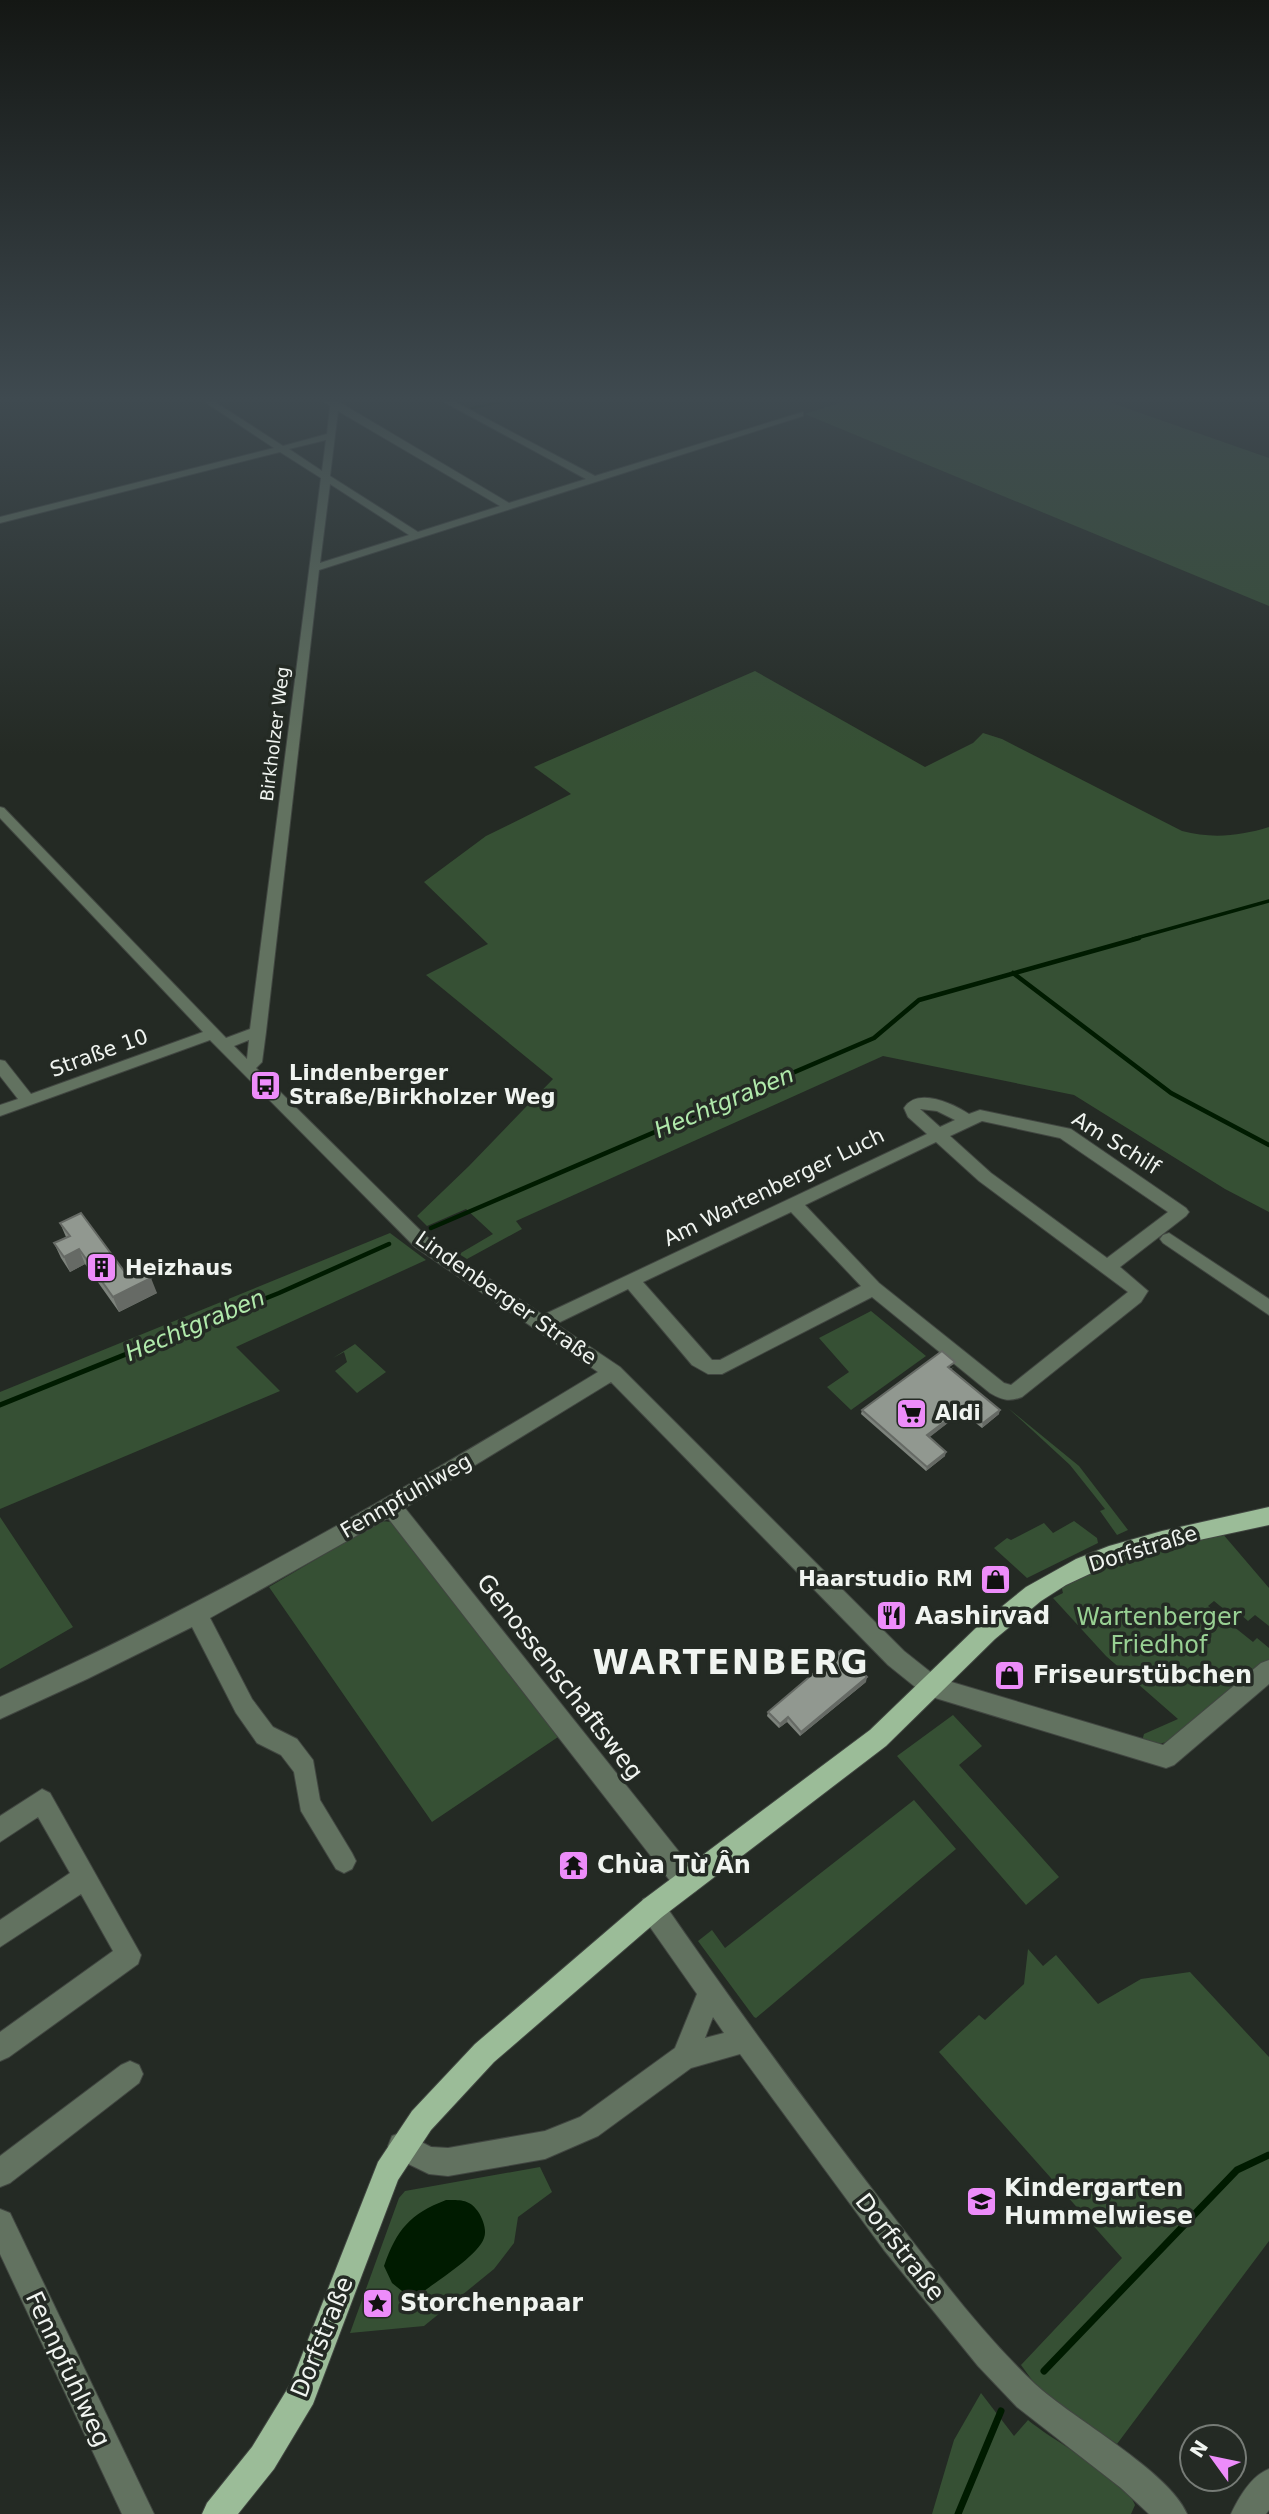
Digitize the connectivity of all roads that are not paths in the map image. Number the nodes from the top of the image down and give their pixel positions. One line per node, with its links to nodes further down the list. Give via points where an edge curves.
1 (321, 519): 5 (street, Birkholzer Weg)
2 (392, 519): 4 (street)
3 (474, 519): 4 (street)
4 (419, 537): 5 (street)
5 (315, 568): 7 (street, Birkholzer Weg)
6 (0, 811): 8 (street, Lindenberger Straße)
7 (258, 1032): 8 (street, Straße 10); 10 (street, Birkholzer Weg, via 254,1062)
8 (218, 1039): 10 (street, Lindenberger Straße); 11 (street, Straße 10)
9 (0, 1065): 11 (street)
10 (247, 1066): 21 (street, Lindenberger Straße, via 421,1242)
11 (29, 1102): 12 (street, Straße 10)
12 (0, 1111)
13 (967, 1121): 14 (street, Am Schilf); 14 (street, via 954,1110 915,1104 914,1113); 17 (street, Am Schilf, via 980,1115 1065,1133 1180,1212)
14 (937, 1134): 15 (street, Am Wartenberger Luch); 17 (street, via 985,1177)
15 (793, 1203): 18 (street, Am Wartenberger Luch); 19 (street)
16 (1169, 1239): 20 (street)
17 (1108, 1267): 19 (street, via 1135,1286 1139,1291 1135,1297 1015,1392 1006,1393)
18 (632, 1280): 19 (street, via 708,1367 722,1367); 21 (street, Am Wartenberger Luch)
19 (873, 1288)
20 (1269, 1308)
21 (544, 1324): 22 (street, Lindenberger Straße)
22 (613, 1372): 23 (street, Fennpfuhlweg); 27 (street, Lindenberger Straße, via 896,1658)
23 (391, 1506): 25 (street, Fennpfuhlweg); 32 (street, Genossenschaftsweg)
24 (1269, 1516): 27 (main road, Dorfstraße, via 1150,1543 1076,1569 1043,1587)
25 (196, 1613): 28 (street, Fennpfuhlweg); 30 (street, via 251,1715 265,1734 289,1747 305,1768 309,1802)
26 (1269, 1670): 27 (street, via 1166,1757)
27 (932, 1687): 32 (main road, Dorfstraße, via 874,1741)
28 (0, 1709)
29 (0, 1830): 31 (street, via 42,1801)
30 (344, 1861)
31 (85, 1877): 34 (street); 37 (street, via 129,1955)
32 (687, 1882): 33 (main road, Dorfstraße)
33 (652, 1908): 35 (street, Dorfstraße); 40 (main road, Dorfstraße, via 513,2027 433,2104)
34 (0, 1935)
35 (711, 1992): 36 (street, Dorfstraße); 38 (street)
36 (744, 2040): 38 (street); 46 (street, Dorfstraße, via 913,2266 1010,2379 1135,2478)
37 (0, 2048)
38 (684, 2057): 40 (street, via 589,2127 545,2145 448,2162 429,2160)
39 (130, 2074): 41 (street)
40 (402, 2146): 45 (main road, Dorfstraße, via 387,2172 302,2393 263,2459)
41 (0, 2173)
42 (0, 2223): 44 (street, Fennpfuhlweg)
43 (1269, 2484): 47 (street)
44 (138, 2514)
45 (218, 2514)
46 (1171, 2514)
47 (1247, 2514)

